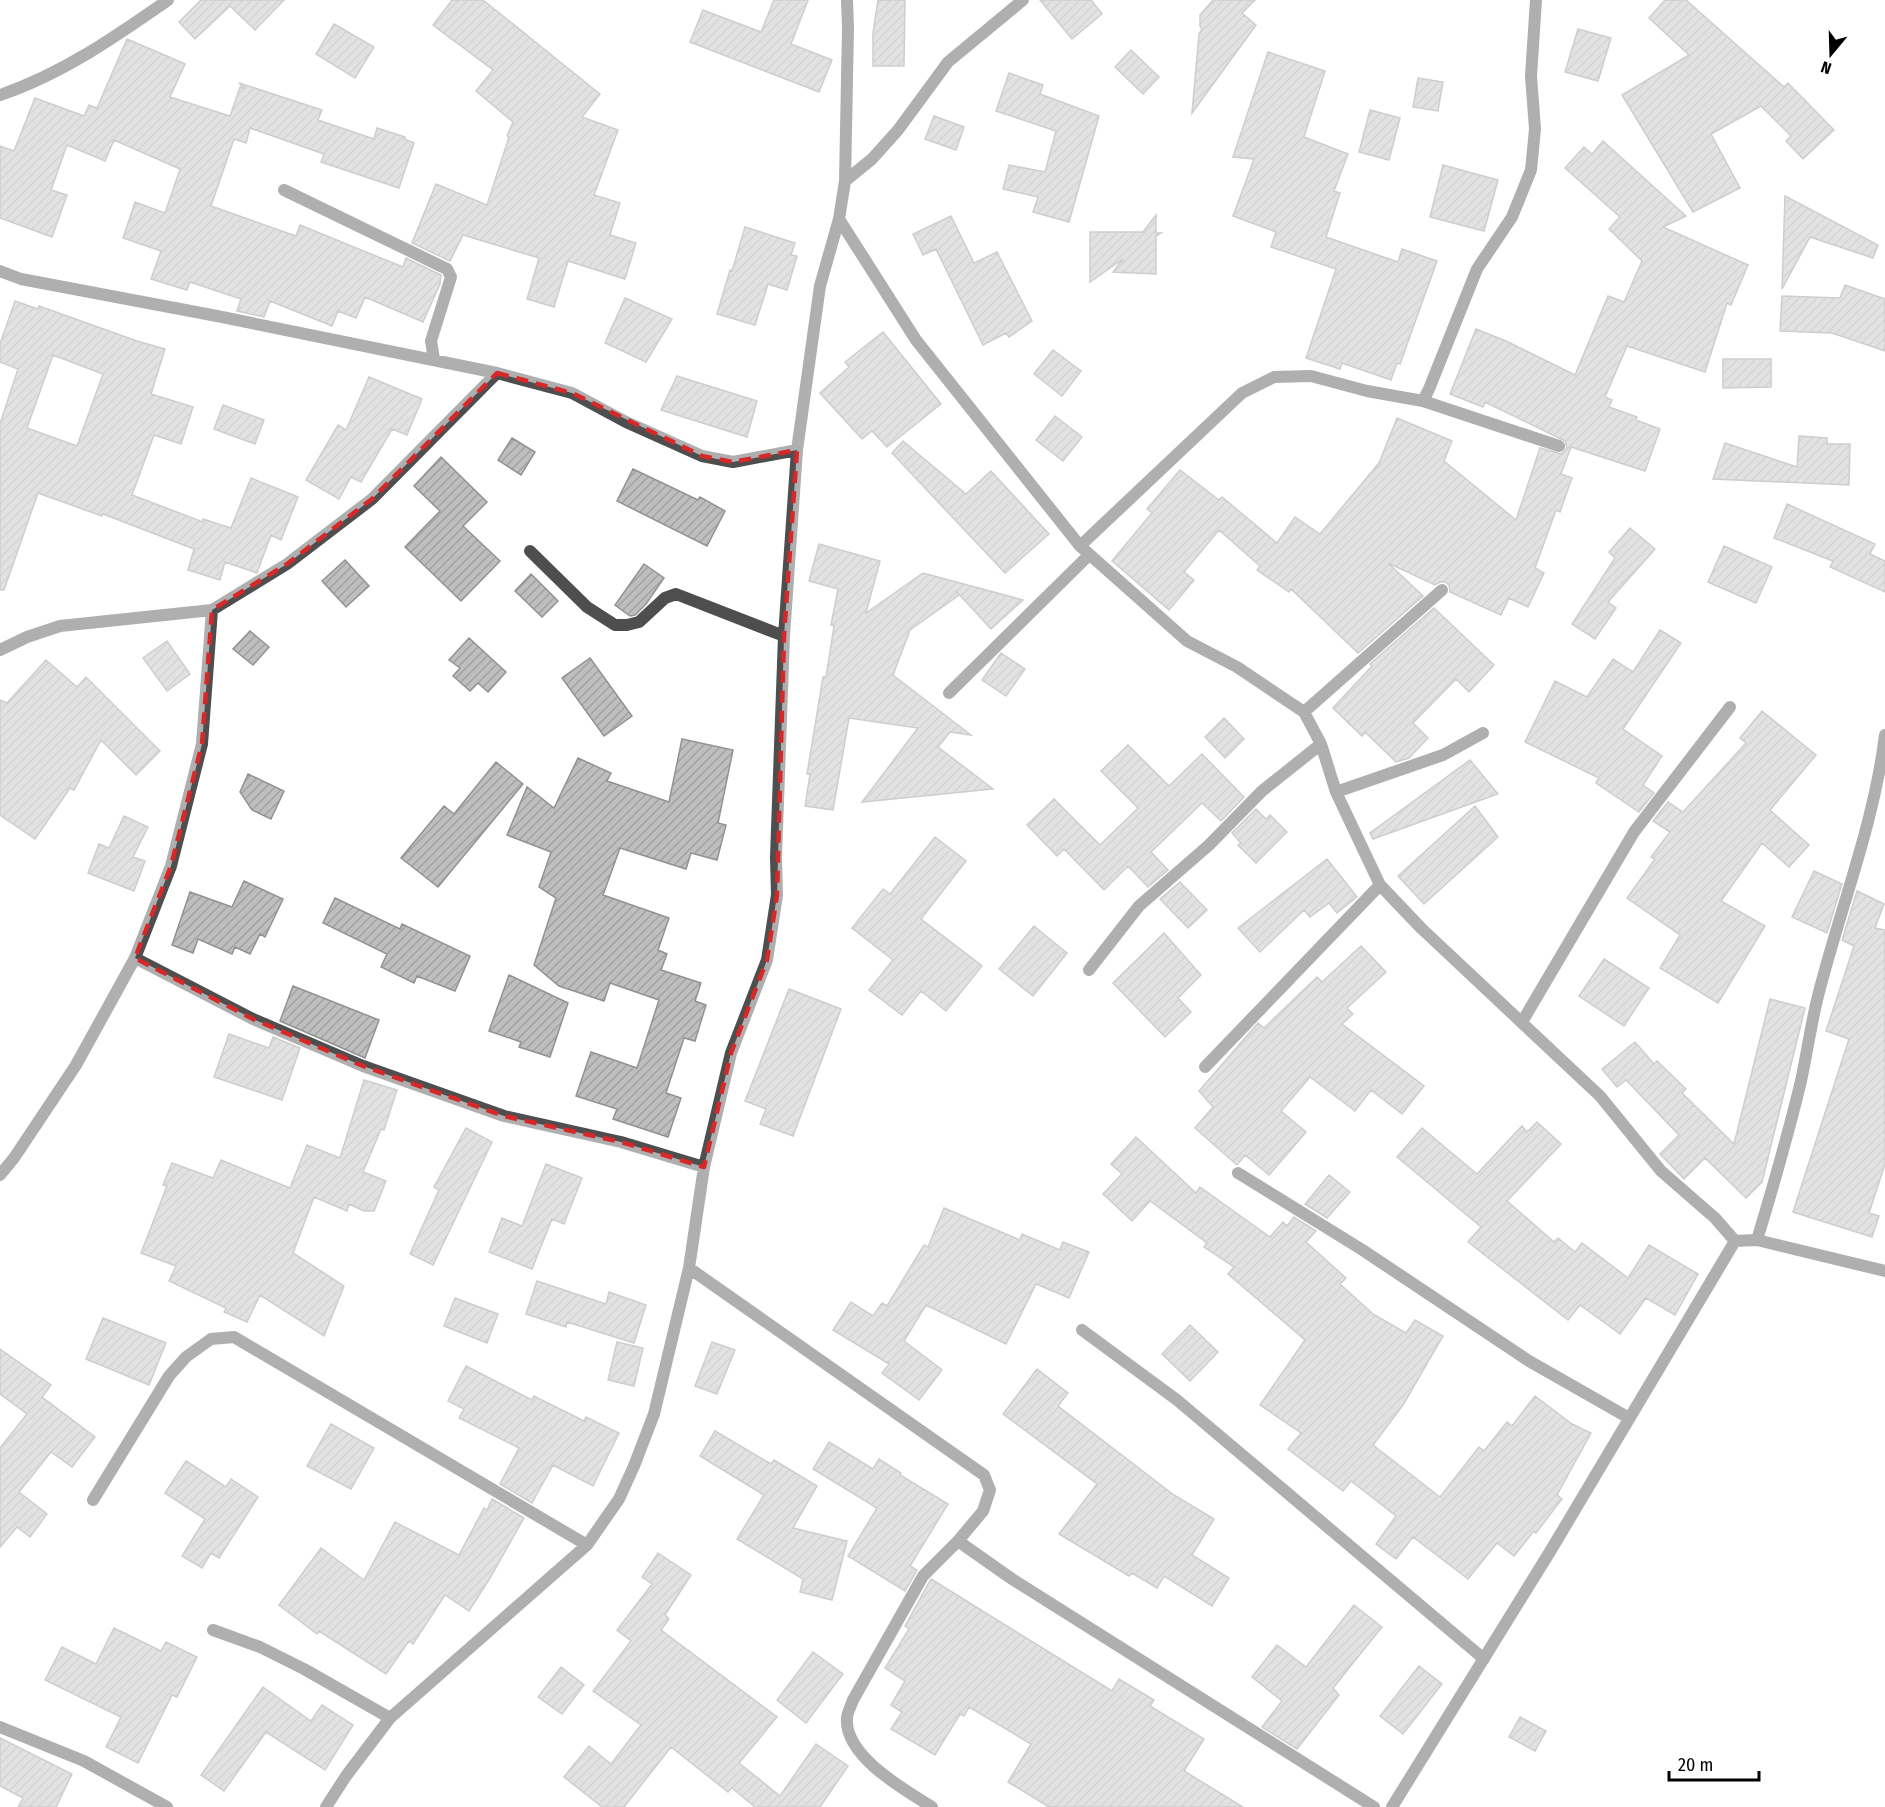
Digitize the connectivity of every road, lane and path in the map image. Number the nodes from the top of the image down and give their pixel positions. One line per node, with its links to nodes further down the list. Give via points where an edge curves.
1 (168, 0): 5 (street, via 70,65)
2 (847, 0): 6 (street)
3 (1023, 0): 6 (street, via 948,62 898,130)
4 (1536, 0): 12 (street, via 1531,170 1512,217 1477,269)
5 (0, 95)
6 (845, 181): 8 (street)
7 (284, 190): 10 (street, via 447,269 450,277 431,340)
8 (839, 219): 14 (street, via 820,286); 15 (street, via 916,340)
9 (0, 271): 10 (street, via 21,279)
10 (434, 358): 11 (street)
11 (497, 373): 14 (street, via 572,393 702,456 733,462); 19 (street, via 372,499 287,564)
12 (1423, 401): 13 (street); 15 (street, via 1311,376 1274,377 1242,393)
13 (1559, 446)
14 (797, 450): 20 (street)
15 (1080, 546): 17 (street)
16 (530, 551): 20 (street, via 587,607 615,625 639,622 665,598 676,594)
17 (1089, 555): 22 (street); 24 (street, via 1187,641 1237,667)
18 (1442, 590): 24 (street)
19 (212, 610): 21 (street, via 60,626); 30 (street, via 202,744 171,866)
20 (784, 636): 34 (street, via 777,895 766,960 730,1053)
21 (0, 650)
22 (949, 693)
23 (1730, 707): 32 (street, via 1634,832)
24 (1304, 712): 27 (street)
25 (1484, 733): 28 (street, via 1443,754)
26 (1885, 735): 37 (street, via 1859,854 1818,996 1788,1133)
27 (1321, 744): 28 (street); 31 (street, via 1262,791 1209,845 1139,906)
28 (1336, 792): 29 (street)
29 (1380, 885): 32 (street); 33 (street)
30 (135, 958): 34 (street, via 253,1019 363,1066 504,1116 621,1142); 36 (street, via 76,1065)
31 (1089, 970)
32 (1522, 1022): 38 (street, via 1600,1096 1661,1171)
33 (1205, 1067)
34 (704, 1167): 39 (street)
35 (1238, 1173): 42 (street, via 1529,1361)
36 (0, 1175)
37 (1757, 1240): 38 (street); 40 (street)
38 (1735, 1241): 42 (street)
39 (689, 1268): 44 (street, via 984,1475 990,1490 983,1511); 45 (street, via 654,1414 619,1499)
40 (1885, 1271)
41 (1082, 1330): 47 (street, via 1177,1400)
42 (1629, 1418): 47 (street)
43 (93, 1500): 45 (street, via 169,1376 186,1357 211,1339 234,1337)
44 (958, 1541): 52 (street, via 923,1576 853,1700 847,1718 851,1738 867,1760 887,1779); 53 (street)
45 (587, 1545): 48 (street)
46 (213, 1630): 48 (street, via 260,1647)
47 (1484, 1659): 54 (street)
48 (390, 1718): 51 (street)
49 (0, 1727): 50 (street, via 84,1761)
50 (167, 1807)
51 (326, 1807)
52 (932, 1807)
53 (1374, 1807)
54 (1392, 1807)

